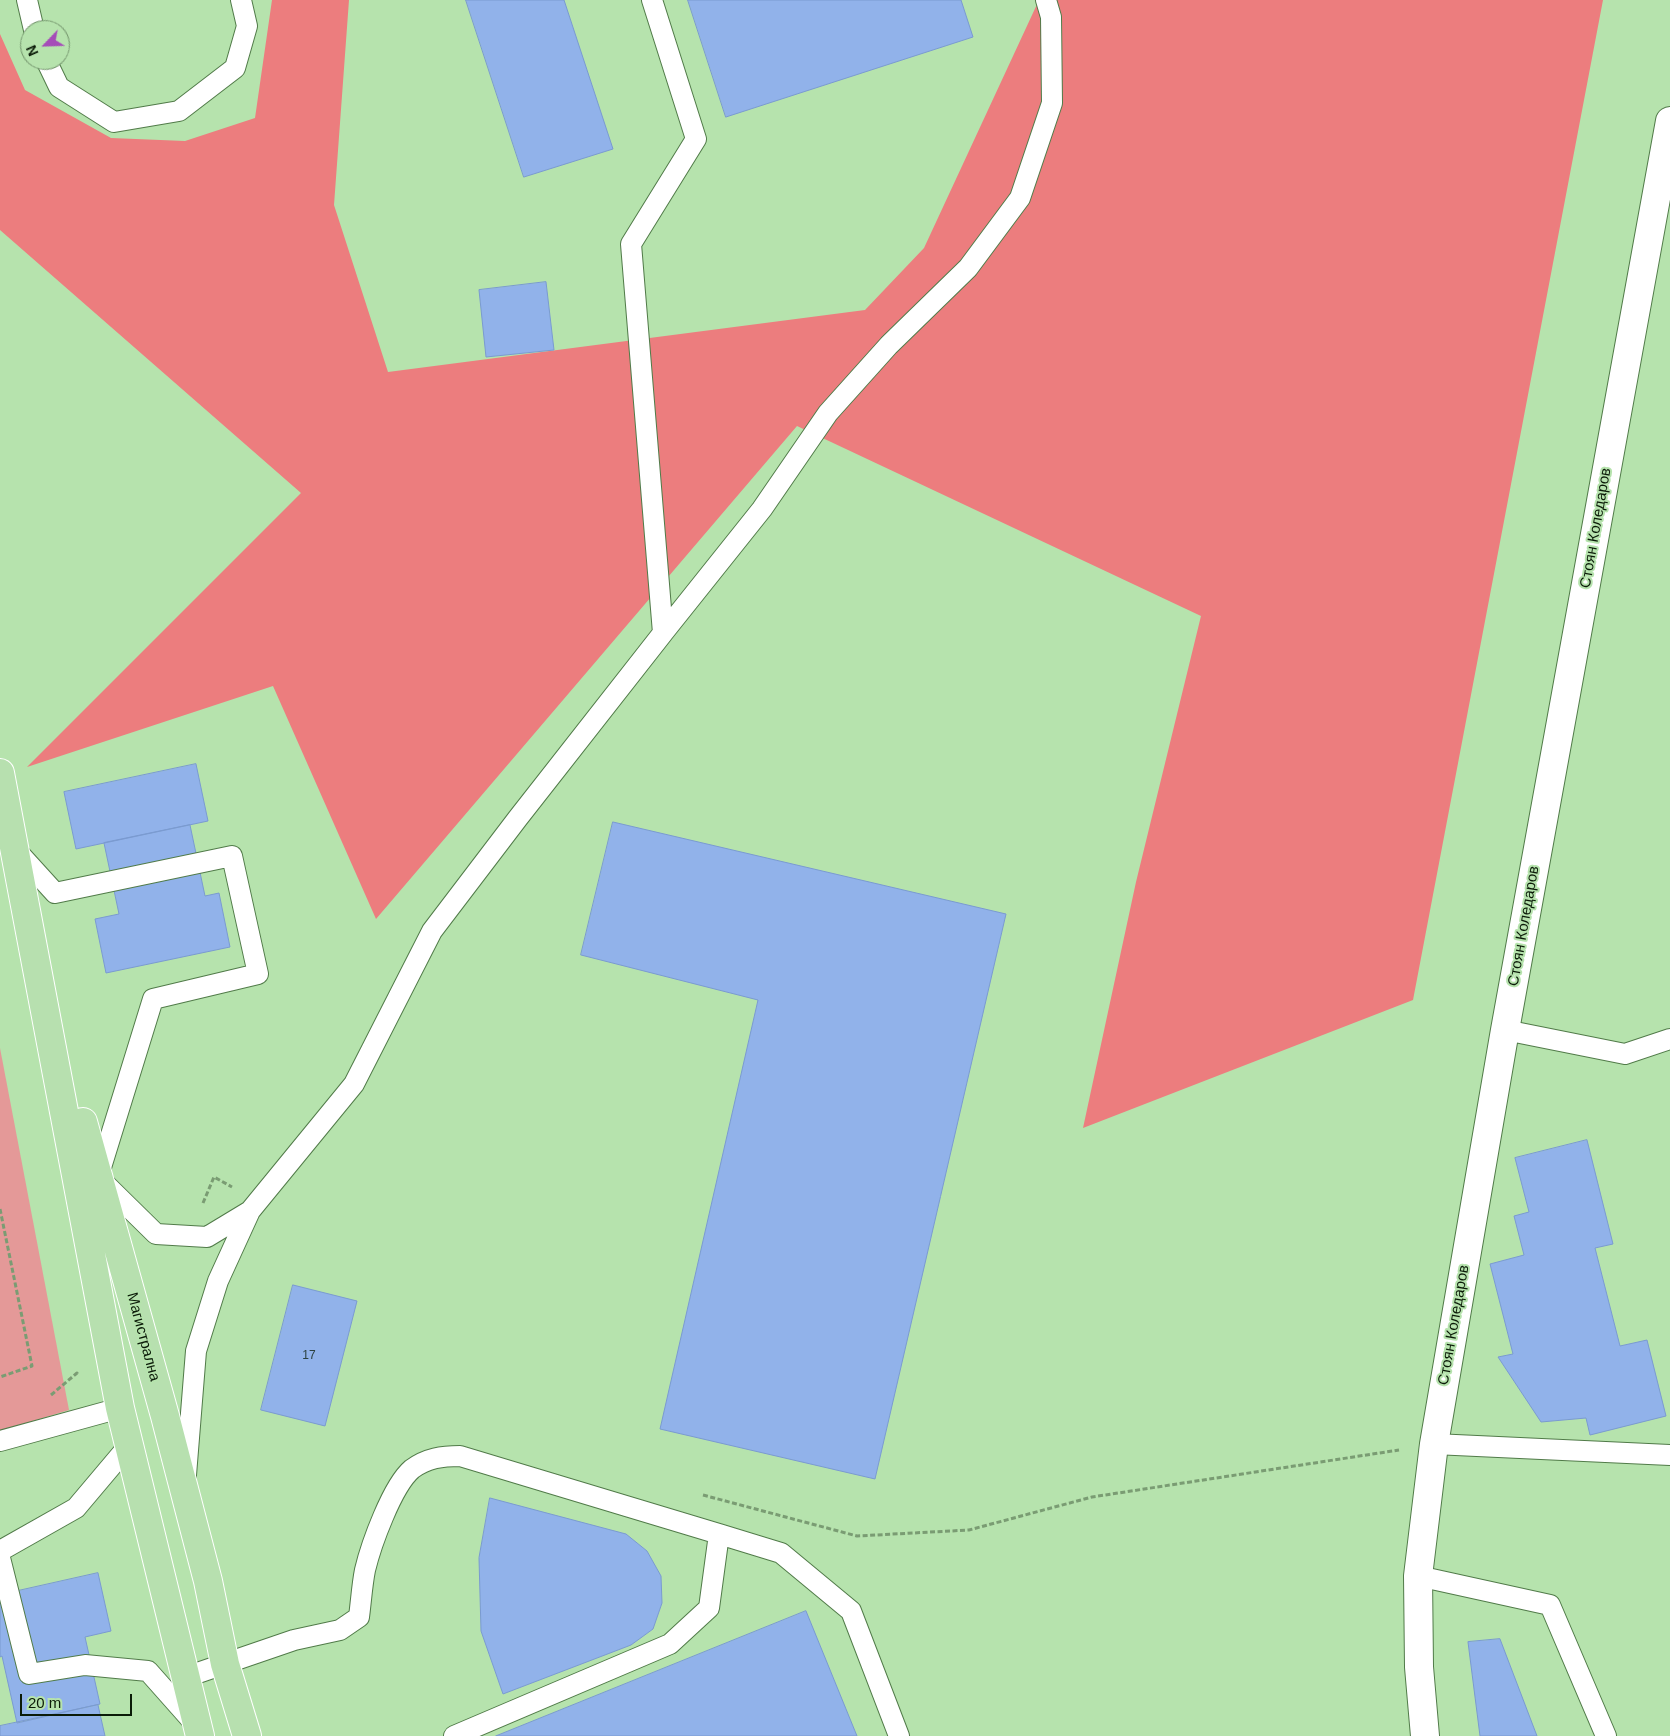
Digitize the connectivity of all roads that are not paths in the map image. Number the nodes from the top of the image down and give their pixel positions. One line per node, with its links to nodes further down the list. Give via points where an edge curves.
1 (27, 0): 5 (lane)
2 (241, 0): 6 (lane, via 247,26 235,68 179,111 114,122 59,86)
3 (652, 0): 8 (lane, via 696,139 631,244)
4 (1046, 0): 8 (lane, via 1051,17 1052,103 1020,198 968,268 890,345 828,413 762,508)
5 (32, 20)
6 (51, 70)
7 (1670, 121): 12 (street, Стоян Коледаров)
8 (663, 633): 15 (lane, via 432,931 354,1084)
9 (0, 773): 10 (main road, Магистрална)
10 (15, 849): 11 (main road, Магистрална); 14 (lane, via 55,893 232,856 258,974 153,999)
11 (33, 940): 14 (main road, Магистрална); 16 (main road, Магистрална)
12 (1505, 1030): 13 (lane, via 1625,1054); 19 (street, Стоян Коледаров)
13 (1670, 1039)
14 (98, 1177): 15 (lane, via 156,1234 207,1237); 21 (main road, Магистрална)
15 (250, 1211): 21 (lane, via 218,1281 196,1351)
16 (120, 1408): 17 (lane); 18 (main road, Магистрална)
17 (0, 1441)
18 (130, 1444): 23 (lane, via 76,1508); 27 (main road, Магистрална)
19 (1434, 1444): 20 (lane); 25 (street, Стоян Коледаров)
20 (1670, 1456)
21 (184, 1493): 26 (main road, Магистрална)
22 (719, 1534): 26 (lane, via 460,1456 431,1458 412,1470 387,1509 365,1571 359,1617 340,1630 294,1640); 30 (lane, via 709,1608 670,1644); 31 (lane, via 781,1553 851,1610)
23 (0, 1551)
24 (0, 1558): 28 (lane, via 29,1674 85,1665 148,1671)
25 (1418, 1576): 32 (street, Стоян Коледаров, via 1419,1667); 33 (lane, via 1550,1605)
26 (226, 1664): 27 (lane); 29 (main road, Магистрална)
27 (186, 1677): 28 (main road, Магистрална)
28 (199, 1731)
29 (247, 1736)
30 (454, 1736)
31 (899, 1736)
32 (1425, 1736)
33 (1606, 1736)

